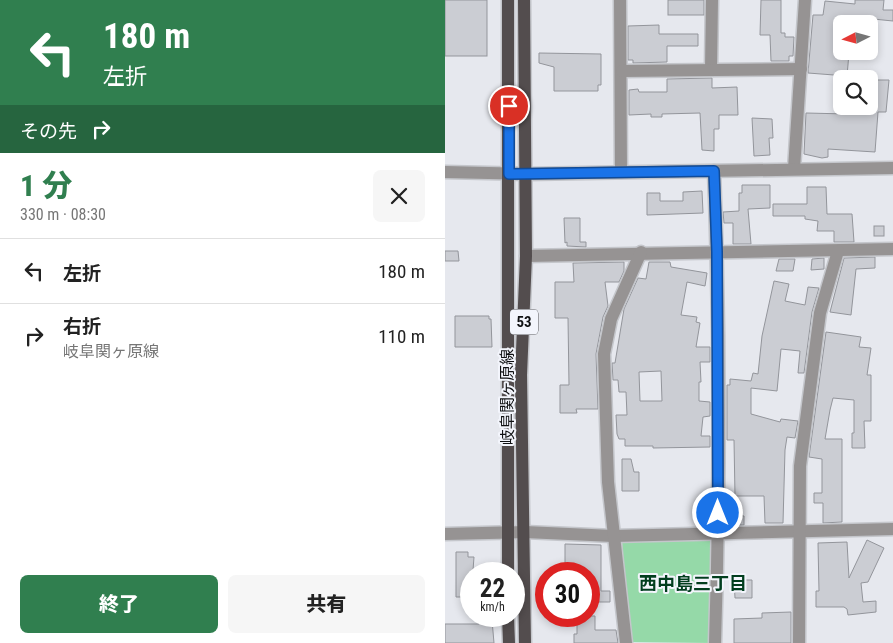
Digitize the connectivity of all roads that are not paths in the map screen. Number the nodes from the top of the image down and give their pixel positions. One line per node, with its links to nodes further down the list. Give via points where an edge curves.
1 (509, 0): 14 (main road, 岐阜関ヶ原線 / 53)
2 (524, 0): 15 (main road, 岐阜関ヶ原線 / 53)
3 (620, 0): 8 (street)
4 (712, 0): 6 (street)
5 (805, 0): 7 (street)
6 (711, 69): 7 (street); 8 (street)
7 (801, 69): 10 (street)
8 (622, 71): 13 (street)
9 (893, 168): 10 (street)
10 (794, 169): 11 (street)
11 (714, 171): 13 (street); 19 (street)
12 (445, 172): 14 (street)
13 (621, 172): 15 (street)
14 (509, 174): 15 (street); 23 (main road, 岐阜関ヶ原線 / 53)
15 (526, 174): 20 (main road, 岐阜関ヶ原線 / 53)
16 (893, 249): 17 (street)
17 (838, 251): 19 (street); 22 (street, via 820,313 800,466)
18 (641, 252): 19 (street); 20 (street); 27 (street, via 611,319 604,354)
19 (717, 252): 25 (street)
20 (526, 256): 24 (main road, 岐阜関ヶ原線 / 53, via 521,375)
21 (893, 529): 22 (street)
22 (799, 531): 25 (street); 34 (street)
23 (509, 532): 24 (street); 26 (street); 28 (main road, 岐阜関ヶ原線 / 53)
24 (525, 532): 27 (street); 31 (main road, 岐阜関ヶ原線 / 53)
25 (719, 532): 27 (street); 33 (street)
26 (445, 534)
27 (613, 536): 32 (street)
28 (508, 562)
29 (508, 627): 30 (main road)
30 (509, 643)
31 (525, 643)
32 (626, 643)
33 (715, 643)
34 (799, 643)

